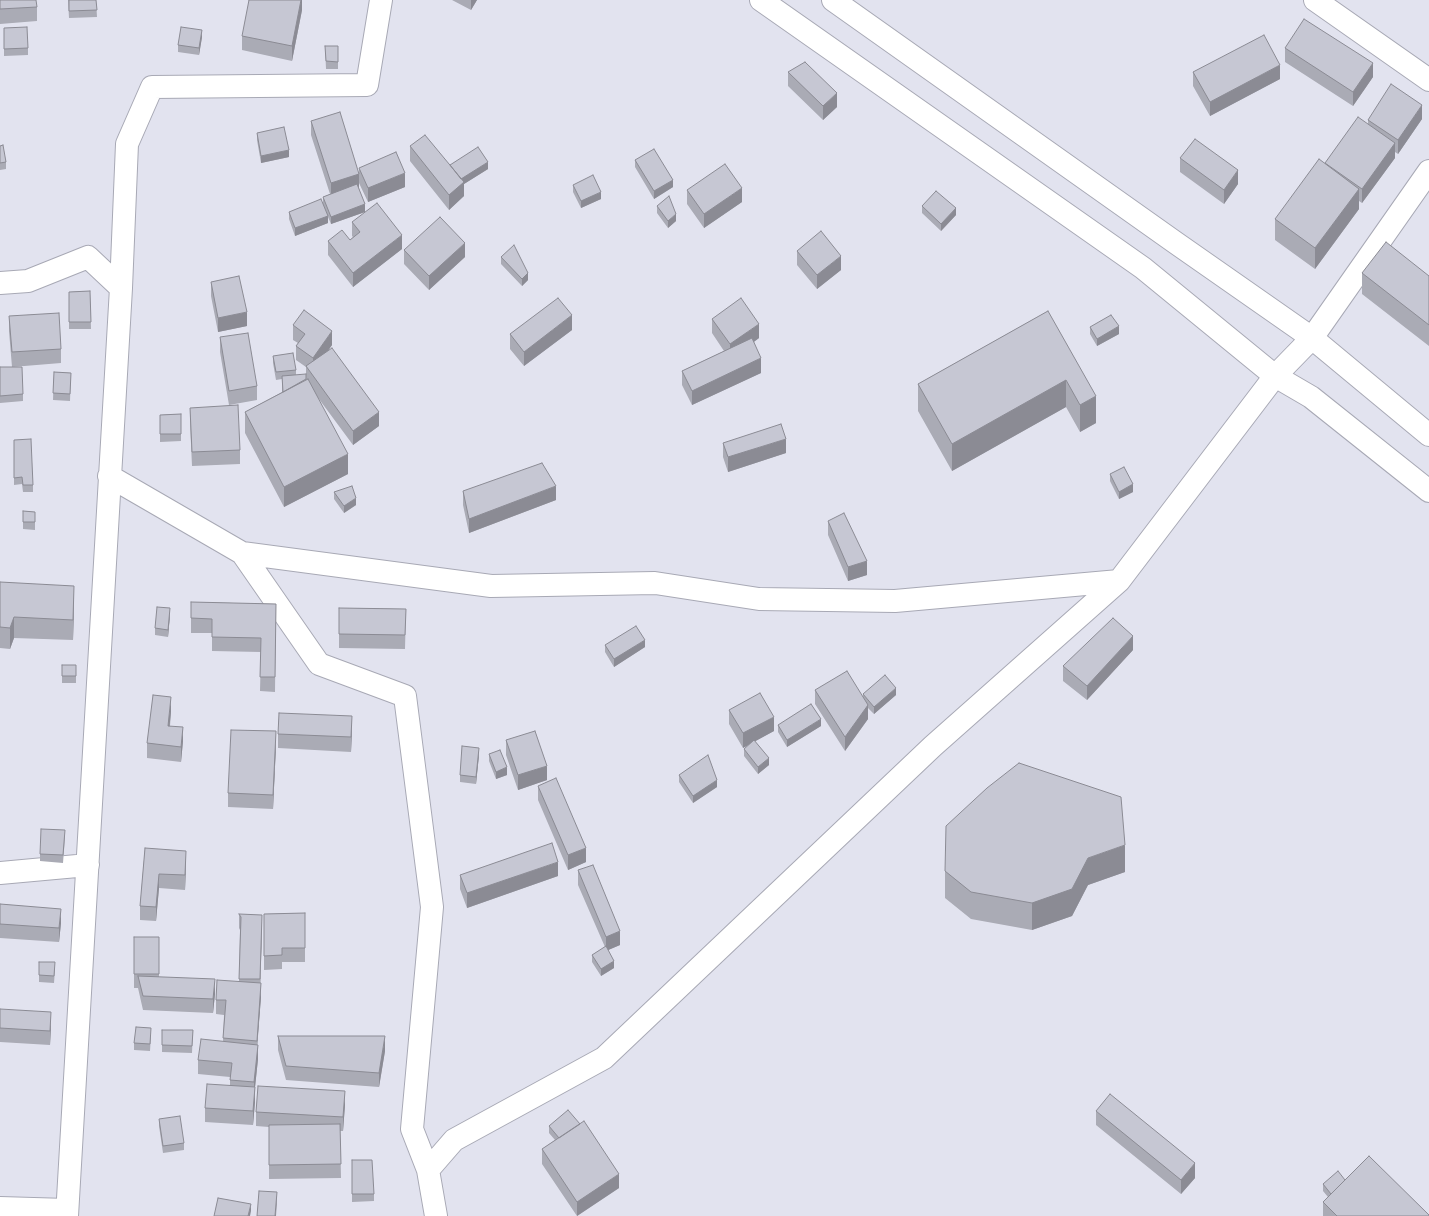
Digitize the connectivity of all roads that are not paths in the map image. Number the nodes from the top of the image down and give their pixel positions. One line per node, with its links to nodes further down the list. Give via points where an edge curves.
1 (381, 0): 8 (street, via 367,85 152,87 127,144)
2 (761, 0): 10 (street, via 1143,268)
3 (833, 0): 9 (street)
4 (1315, 0): 5 (street)
5 (1429, 80)
6 (1429, 171): 9 (street)
7 (0, 283): 8 (street, via 28,281 88,257)
8 (121, 288): 12 (street)
9 (1312, 338): 10 (street); 11 (street)
10 (1275, 376): 13 (street, via 1311,396); 15 (street)
11 (1429, 435)
12 (109, 476): 14 (street); 16 (street)
13 (1429, 491)
14 (242, 553): 15 (street, via 491,586 655,583 759,599 895,601); 18 (street, via 319,664 405,696 432,907 412,1129)
15 (1119, 580): 18 (street, via 933,746 604,1058 454,1140)
16 (88, 866): 17 (street); 20 (street)
17 (0, 872)
18 (428, 1170): 21 (street)
19 (0, 1208): 20 (street)
20 (67, 1213)
21 (436, 1216)

